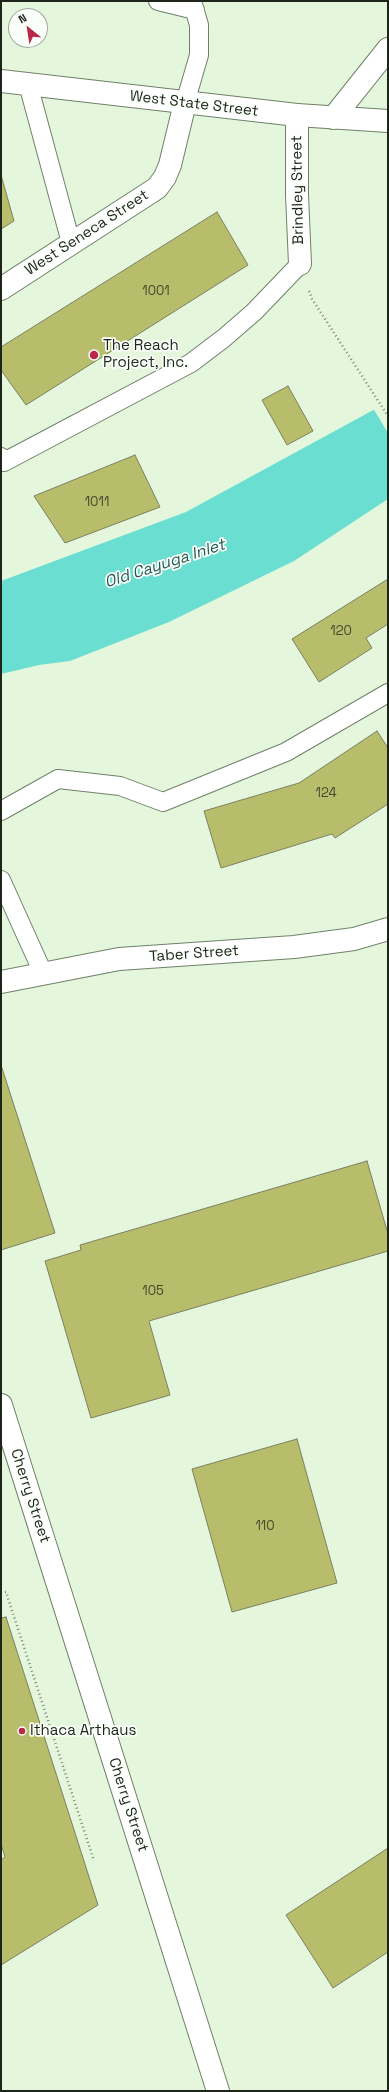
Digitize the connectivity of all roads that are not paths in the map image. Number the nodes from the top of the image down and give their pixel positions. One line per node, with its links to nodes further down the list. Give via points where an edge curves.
1 (158, 1): 2 (lane)
2 (194, 6): 6 (lane, via 199,25 199,55)
3 (388, 49): 8 (street)
4 (1, 81): 5 (street, West State Street)
5 (28, 84): 6 (street, West State Street); 10 (lane)
6 (185, 103): 7 (street, West State Street); 10 (street, West Seneca Street, via 170,165 157,188)
7 (297, 116): 8 (street, West State Street); 11 (street, Brindley Street)
8 (333, 118): 9 (street, West State Street)
9 (388, 121)
10 (71, 243): 12 (street, West Seneca Street)
11 (300, 264): 13 (lane, via 239,325 190,363 4,462)
12 (1, 289)
13 (1, 457)
14 (388, 692): 15 (lane, via 286,752 163,802 120,786 58,779)
15 (1, 811)
16 (1, 880): 18 (lane)
17 (388, 929): 18 (street, Taber Street, via 354,939 294,947 119,959)
18 (43, 973): 19 (street, Taber Street)
19 (1, 982)
20 (1, 1405): 21 (street, Cherry Street)
21 (218, 2091)

